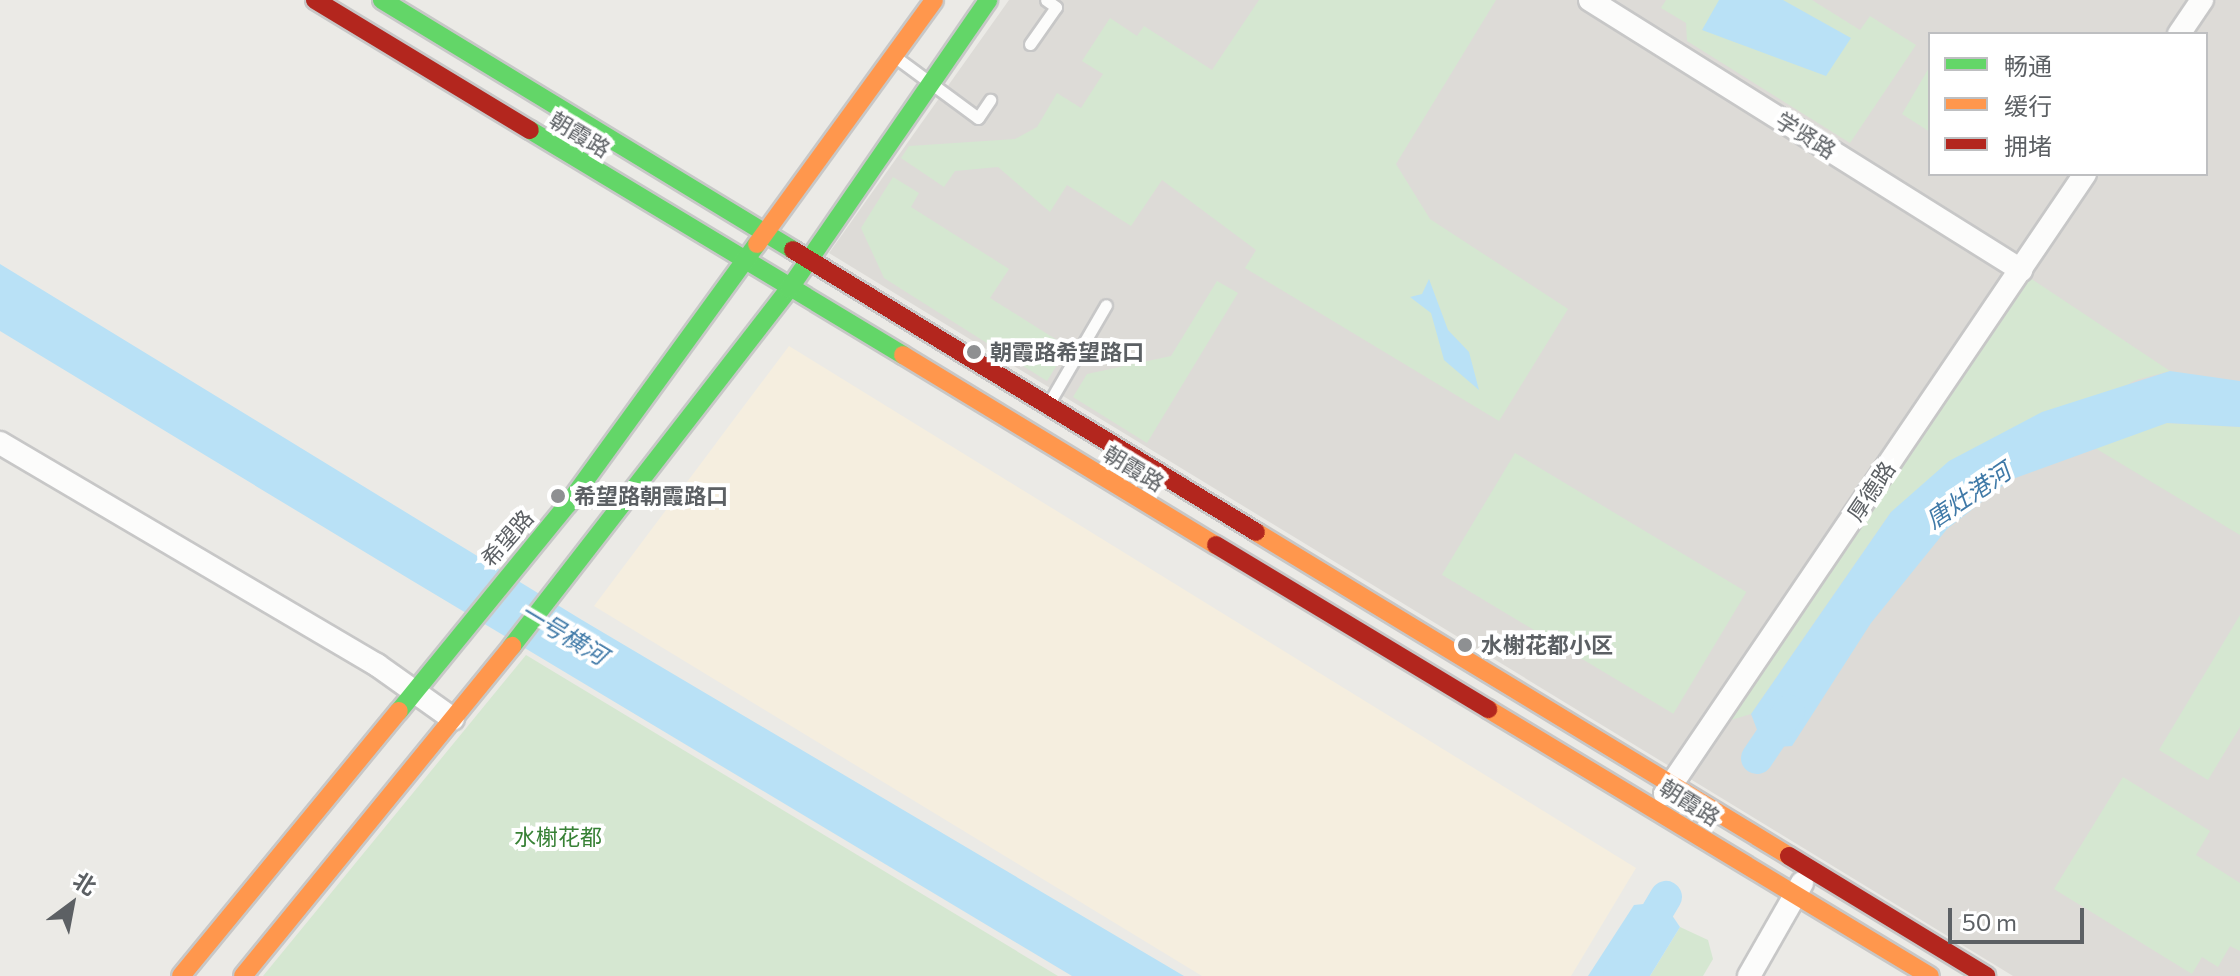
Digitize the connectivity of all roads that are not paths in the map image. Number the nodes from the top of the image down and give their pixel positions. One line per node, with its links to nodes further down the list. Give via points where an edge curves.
1 (315, 0): 15 (main road, 朝霞路)
2 (382, 0): 13 (main road, 朝霞路)
3 (934, 0): 10 (main road, 希望路)
4 (988, 0): 14 (main road)
5 (1046, 0): 9 (lane, via 1056,7)
6 (1590, 0): 16 (street, 学贤路)
7 (2202, 0): 8 (street)
8 (2180, 32)
9 (1030, 44)
10 (894, 56): 11 (lane, via 978,118); 13 (main road, 希望路)
11 (990, 100)
12 (2084, 176): 16 (street, 厚德路)
13 (761, 232): 14 (main road, 朝霞路); 15 (main road, 希望路)
14 (805, 261): 17 (main road); 19 (main road, 朝霞路)
15 (743, 262): 17 (main road, 朝霞路); 22 (main road, 希望路, via 568,504)
16 (2021, 270): 24 (street, 厚德路)
17 (789, 289): 20 (main road, 朝霞路); 23 (main road)
18 (1106, 305): 19 (lane)
19 (1045, 409): 20 (lane); 24 (main road, 朝霞路)
20 (1030, 434): 25 (main road, 朝霞路)
21 (0, 443): 22 (street)
22 (414, 689): 23 (street); 28 (main road, 希望路)
23 (453, 719): 29 (main road)
24 (1671, 786): 25 (street, 厚德路); 26 (main road, 朝霞路)
25 (1656, 808): 27 (main road, 朝霞路)
26 (1809, 871): 27 (street); 32 (main road, 朝霞路)
27 (1795, 896): 30 (street); 31 (main road, 朝霞路)
28 (181, 976)
29 (243, 976)
30 (1749, 976)
31 (1930, 976)
32 (1986, 976)

